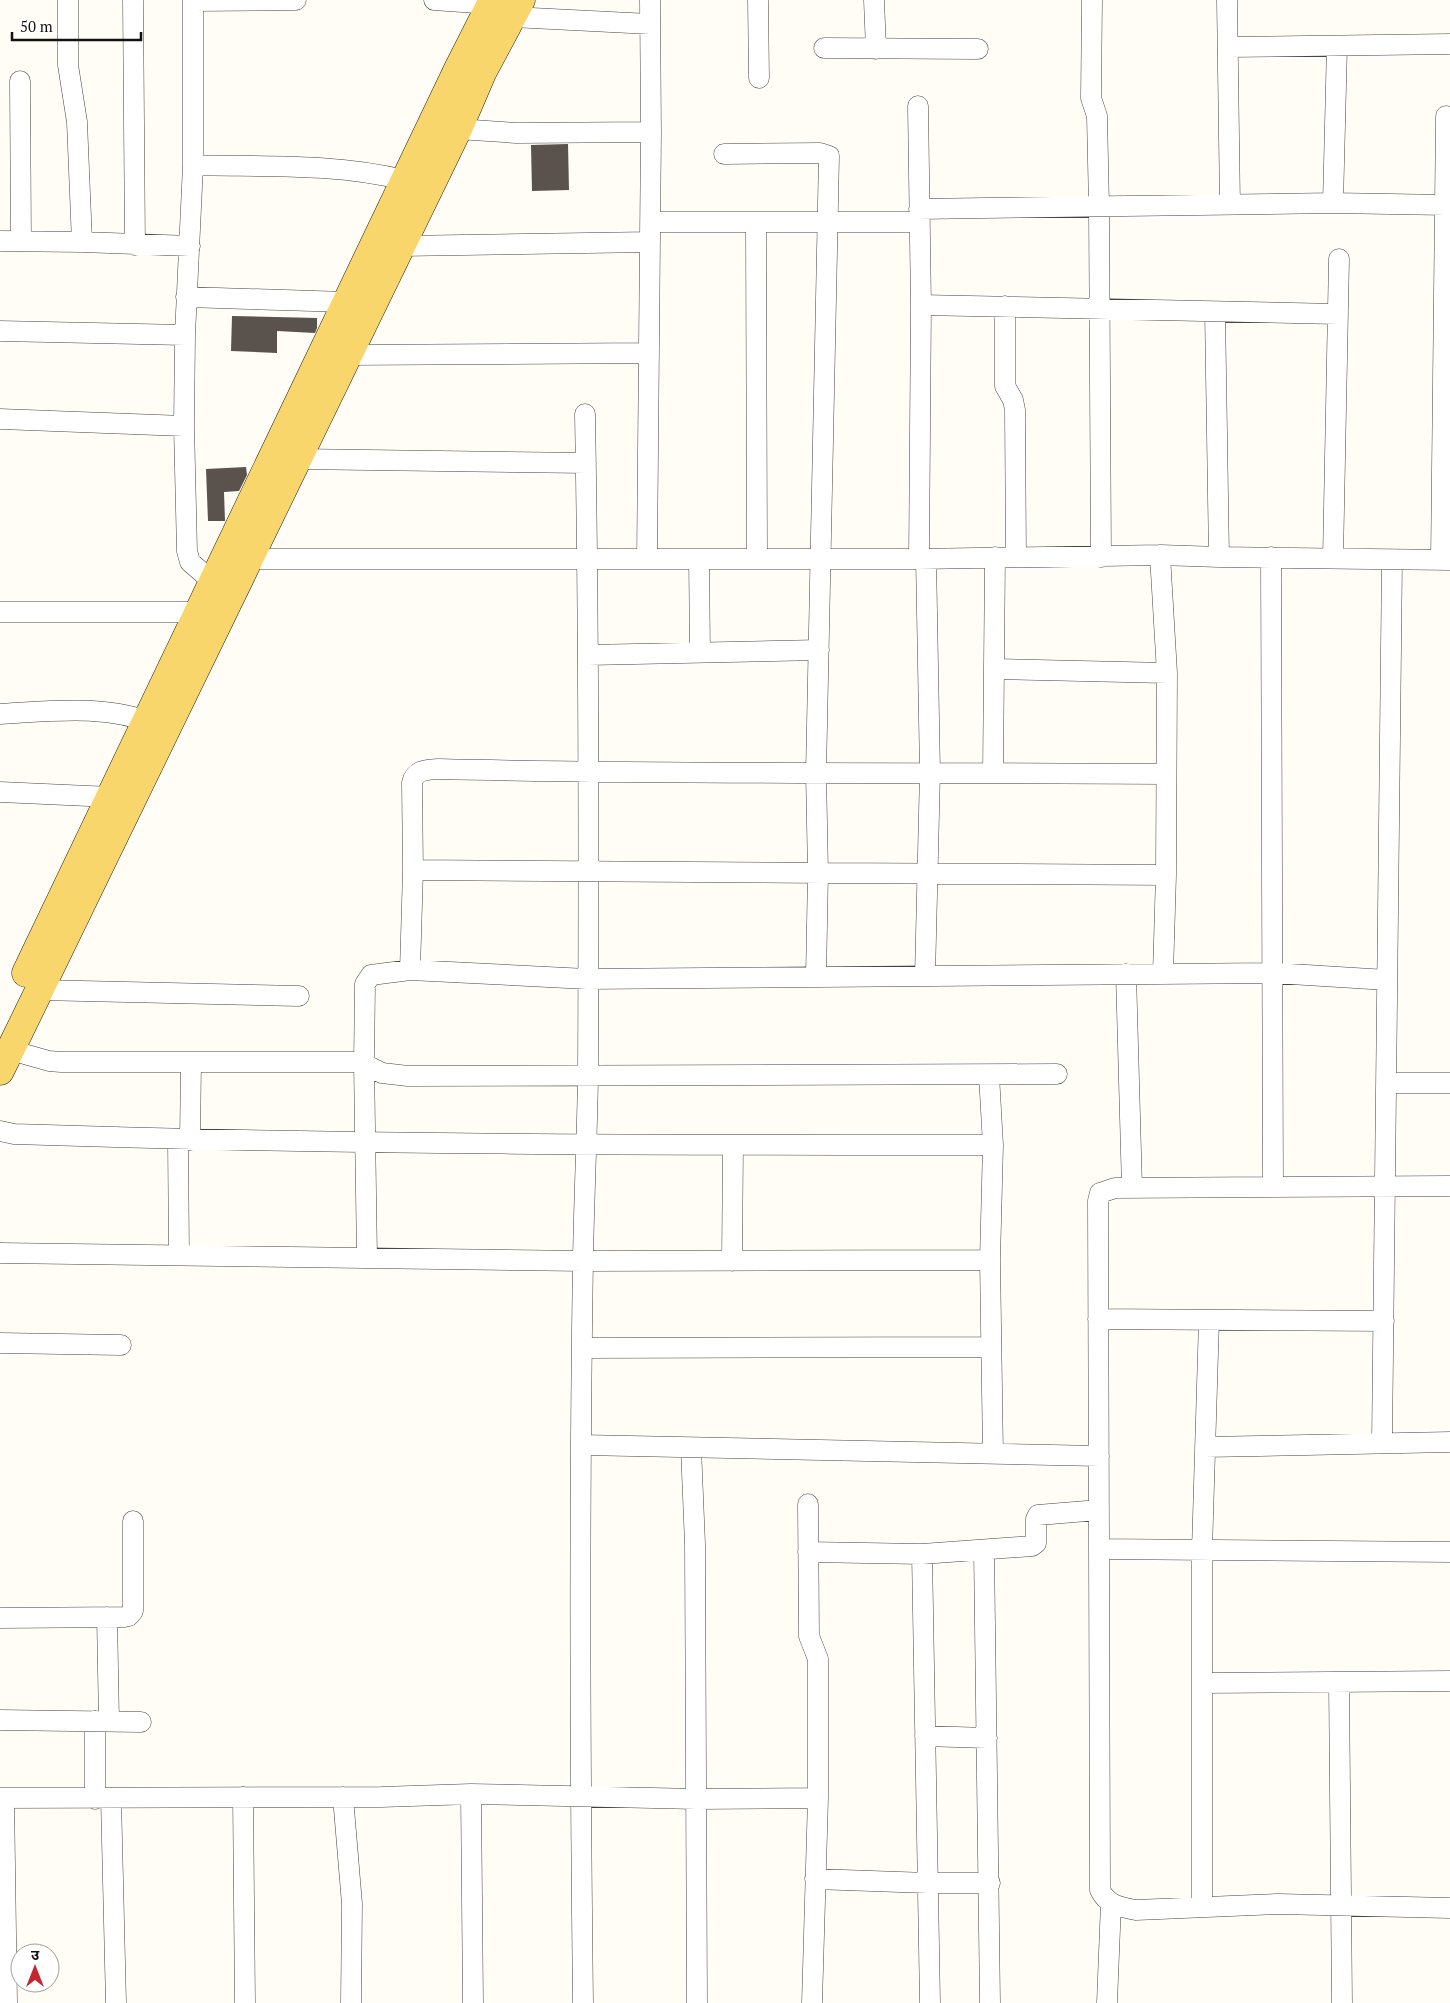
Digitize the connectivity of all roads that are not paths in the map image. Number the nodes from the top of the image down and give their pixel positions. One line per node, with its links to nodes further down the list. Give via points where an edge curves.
1 (68, 0): 38 (street, via 68,65 78,122)
2 (132, 0): 40 (street)
3 (296, 0): 10 (street)
4 (434, 0): 11 (street)
5 (650, 0): 12 (street)
6 (758, 0): 19 (street)
7 (874, 0): 17 (street)
8 (1092, 0): 31 (street, via 1091,98 1097,116)
9 (1227, 0): 16 (street)
10 (193, 1): 26 (street)
11 (504, 5): 12 (street); 23 (main road, via 482,73); 27 (main road)
12 (650, 24): 24 (street)
13 (1450, 44): 14 (street)
14 (1337, 46): 16 (street); 28 (street)
15 (824, 48): 17 (street)
16 (1229, 48): 29 (street)
17 (876, 49): 18 (street)
18 (978, 49)
19 (759, 78)
20 (20, 81): 37 (street)
21 (918, 106): 32 (street)
22 (1446, 116): 30 (street)
23 (458, 129): 24 (street, via 516,133); 42 (main road)
24 (650, 132): 33 (street)
25 (724, 154): 35 (street, via 820,153 829,156)
26 (193, 165): 27 (street, via 349,169); 41 (street)
27 (404, 180): 45 (main road)
28 (1333, 203): 29 (street); 30 (street)
29 (1230, 205): 31 (street)
30 (1446, 205): 75 (street)
31 (1099, 206): 32 (street); 48 (street)
32 (919, 215): 35 (street); 46 (street)
33 (650, 222): 34 (street); 39 (street)
34 (756, 223): 35 (street); 73 (street)
35 (828, 223): 65 (street)
36 (0, 241): 37 (street)
37 (22, 241): 38 (street)
38 (82, 242): 40 (street)
39 (650, 242): 42 (street); 53 (street)
40 (135, 245): 41 (street)
41 (190, 246): 44 (street)
42 (401, 246): 54 (main road)
43 (1339, 259): 50 (street)
44 (186, 297): 45 (street); 52 (street)
45 (346, 302): 76 (main road)
46 (921, 305): 47 (street); 72 (street)
47 (1005, 306): 48 (street); 62 (street, via 1005,386 1015,410)
48 (1099, 308): 49 (street); 63 (street)
49 (1215, 312): 50 (street); 66 (street)
50 (1337, 314): 67 (street)
51 (0, 331): 52 (street)
52 (185, 335): 57 (street)
53 (648, 352): 54 (street); 70 (street)
54 (347, 354): 58 (main road)
55 (584, 414): 59 (street)
56 (0, 418): 57 (street)
57 (184, 426): 76 (street, via 188,557 191,564)
58 (297, 459): 59 (street); 68 (main road)
59 (586, 463): 69 (street)
60 (1160, 555): 63 (street); 66 (street); 83 (street)
61 (995, 557): 62 (street); 72 (street); 82 (street)
62 (1016, 557): 63 (street)
63 (1101, 557)
64 (1271, 557): 66 (street); 67 (street); 99 (street)
65 (821, 558): 72 (street); 73 (street); 79 (street)
66 (1218, 558)
67 (1332, 558): 74 (street)
68 (248, 559): 69 (street); 85 (main road)
69 (586, 559): 70 (street); 81 (street)
70 (646, 559): 71 (street)
71 (699, 559): 73 (street); 80 (street)
72 (922, 559): 87 (street)
73 (757, 560)
74 (1392, 560): 75 (street); 105 (street)
75 (1446, 560)
76 (212, 580): 78 (main road)
77 (0, 612): 78 (street)
78 (197, 612): 85 (main road)
79 (819, 650): 80 (street); 88 (street)
80 (700, 652): 81 (street)
81 (588, 654): 86 (street)
82 (994, 669): 83 (street); 89 (street)
83 (1167, 673): 90 (street)
84 (0, 714): 85 (street, via 81,711 109,713)
85 (157, 725): 92 (main road); 106 (main road)
86 (587, 772): 88 (street); 93 (street, via 420,771 412,783); 95 (street)
87 (930, 772): 88 (street); 89 (street); 94 (street)
88 (816, 773): 96 (street)
89 (993, 773): 90 (street)
90 (1166, 774): 97 (street)
91 (0, 792): 92 (street)
92 (111, 797): 108 (main road)
93 (413, 870): 95 (street); 98 (street)
94 (929, 872): 96 (street); 97 (street); 103 (street)
95 (589, 873): 96 (street); 104 (street)
96 (818, 873): 102 (street)
97 (1166, 875): 101 (street)
98 (410, 970): 104 (street); 110 (street, via 371,975 367,979)
99 (1274, 973): 101 (street); 105 (street); 124 (street)
100 (1126, 974): 101 (street); 103 (street); 125 (street)
101 (1163, 974)
102 (816, 976): 103 (street); 104 (street)
103 (925, 976)
104 (587, 979): 113 (street)
105 (1387, 980): 114 (street)
106 (39, 990): 107 (street); 108 (main road)
107 (299, 996)
108 (3, 1049): 109 (street, via 61,1062)
109 (191, 1063): 110 (street); 117 (street)
110 (364, 1064): 113 (street, via 382,1073 408,1076); 118 (street)
111 (1057, 1074): 112 (street)
112 (989, 1075): 113 (street); 121 (street)
113 (588, 1077): 119 (street)
114 (1386, 1083): 115 (street); 122 (street)
115 (1450, 1083)
116 (0, 1131): 117 (street)
117 (184, 1140): 118 (street); 127 (street)
118 (365, 1142): 119 (street); 128 (street)
119 (586, 1144): 120 (street); 130 (street)
120 (733, 1145): 121 (street); 131 (street)
121 (993, 1145): 129 (street)
122 (1385, 1186): 123 (street); 124 (street); 134 (street)
123 (1450, 1186)
124 (1273, 1187): 125 (street)
125 (1132, 1188): 132 (street, via 1100,1193)
126 (0, 1253): 127 (street)
127 (179, 1255): 128 (street)
128 (367, 1258): 130 (street)
129 (990, 1260): 131 (street); 137 (street)
130 (583, 1261): 131 (street); 138 (street)
131 (732, 1261)
132 (1098, 1319): 133 (street); 145 (street)
133 (1209, 1320): 134 (street); 142 (street)
134 (1384, 1321): 140 (street)
135 (0, 1343): 136 (street)
136 (121, 1345)
137 (991, 1347): 138 (street); 144 (street)
138 (582, 1348): 141 (street)
139 (1450, 1442): 140 (street)
140 (1382, 1443): 142 (street)
141 (582, 1445): 143 (street); 166 (street)
142 (1205, 1447): 151 (street)
143 (691, 1448): 144 (street); 172 (street)
144 (993, 1454): 145 (street)
145 (1099, 1456): 147 (street)
146 (808, 1504): 152 (street)
147 (1099, 1510): 149 (street); 150 (street, via 1040,1515 1036,1519 1035,1545)
148 (133, 1520): 155 (street, via 133,1611 129,1616)
149 (1099, 1549): 151 (street); 176 (street, via 1100,1885 1102,1894)
150 (984, 1550): 154 (street); 164 (street)
151 (1202, 1550): 153 (street); 159 (street)
152 (808, 1552): 154 (street); 170 (street, via 810,1636 818,1659)
153 (1450, 1552)
154 (922, 1554): 163 (street)
155 (107, 1617): 156 (street); 161 (street)
156 (0, 1618)
157 (1450, 1681): 158 (street)
158 (1339, 1682): 159 (street); 177 (street)
159 (1202, 1683): 178 (street)
160 (0, 1720): 161 (street)
161 (102, 1721): 162 (street); 171 (street)
162 (142, 1722)
163 (925, 1736): 164 (street); 174 (street)
164 (987, 1738): 175 (street)
165 (471, 1794): 166 (street); 168 (street); 184 (street)
166 (580, 1796): 172 (street); 185 (street)
167 (243, 1797): 168 (street); 171 (street); 182 (street)
168 (343, 1797): 183 (street, via 352,1904)
169 (2, 1798): 171 (street); 180 (street)
170 (818, 1798): 172 (street); 173 (street)
171 (103, 1799): 181 (street)
172 (697, 1799): 186 (street)
173 (816, 1879): 174 (street); 187 (street)
174 (928, 1883): 175 (street); 188 (street)
175 (990, 1883): 189 (street)
176 (1111, 1903): 178 (street, via 1136,1910); 190 (street)
177 (1341, 1906): 178 (street); 179 (street); 191 (street)
178 (1202, 1907)
179 (1450, 1908)
180 (7, 2003)
181 (116, 2003)
182 (245, 2003)
183 (351, 2003)
184 (473, 2003)
185 (583, 2003)
186 (697, 2003)
187 (812, 2003)
188 (930, 2003)
189 (990, 2003)
190 (1107, 2003)
191 (1342, 2003)

